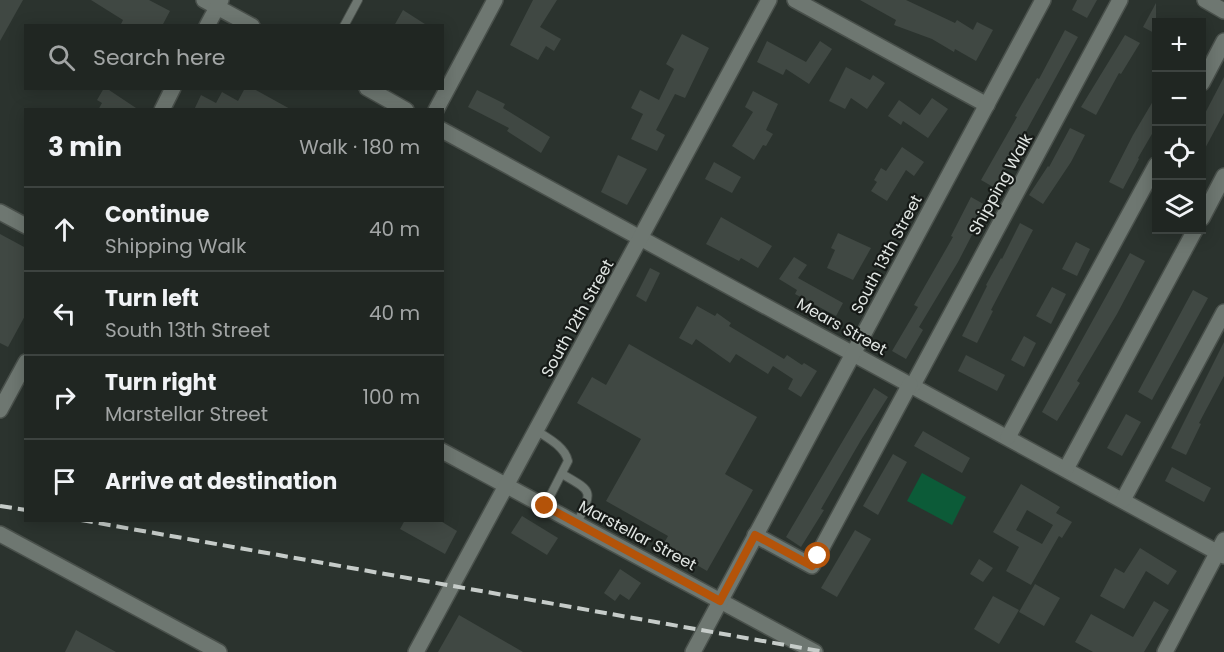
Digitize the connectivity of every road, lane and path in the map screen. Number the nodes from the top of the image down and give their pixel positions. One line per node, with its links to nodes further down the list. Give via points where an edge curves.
1 (358, 0): 12 (lane)
2 (495, 0): 20 (street)
3 (770, 0): 28 (street, South 12th Street)
4 (795, 0): 17 (street)
5 (1043, 0): 17 (street, South 13th Street)
6 (1120, 0): 32 (street, Shipping Walk)
7 (1205, 0): 9 (street)
8 (214, 2): 10 (street); 11 (street)
9 (1224, 11)
10 (208, 24)
11 (249, 24)
12 (345, 24)
13 (1224, 42): 14 (street)
14 (1206, 76)
15 (172, 90): 18 (street)
16 (370, 90): 19 (street)
17 (987, 105): 30 (street, South 13th Street)
18 (163, 108)
19 (402, 108)
20 (437, 108)
21 (444, 131): 28 (street, Mears Street)
22 (1152, 172): 35 (street)
23 (1224, 176): 24 (street)
24 (1206, 210)
25 (0, 212): 26 (street)
26 (24, 225)
27 (1194, 234): 37 (street)
28 (642, 237): 30 (street, Mears Street); 34 (street, South 12th Street)
29 (1224, 312): 40 (street)
30 (854, 352): 32 (street, Mears Street); 44 (street, South 13th Street)
31 (24, 366): 33 (street)
32 (911, 384): 35 (street, Mears Street); 44 (street, Shipping Walk, via 812,566)
33 (0, 410)
34 (537, 431): 38 (lane, via 567,454); 39 (street, South 12th Street)
35 (1008, 437): 37 (street, Mears Street)
36 (444, 452): 39 (street, Marstellar Street)
37 (1066, 470): 40 (street, Mears Street)
38 (562, 474): 41 (lane); 42 (lane, via 588,492 588,502)
39 (507, 486): 41 (street, Marstellar Street); 48 (street, South 12th Street)
40 (1123, 500): 45 (street, Mears Street)
41 (545, 506): 42 (street, Marstellar Street)
42 (577, 523): 46 (street, Marstellar Street)
43 (0, 534): 47 (street)
44 (755, 535): 46 (street, South 13th Street)
45 (1222, 549): 51 (street)
46 (720, 601): 49 (street, South 13th Street); 50 (street, Marstellar Street)
47 (219, 652)
48 (416, 652)
49 (693, 652)
50 (815, 652)
51 (1166, 652)

